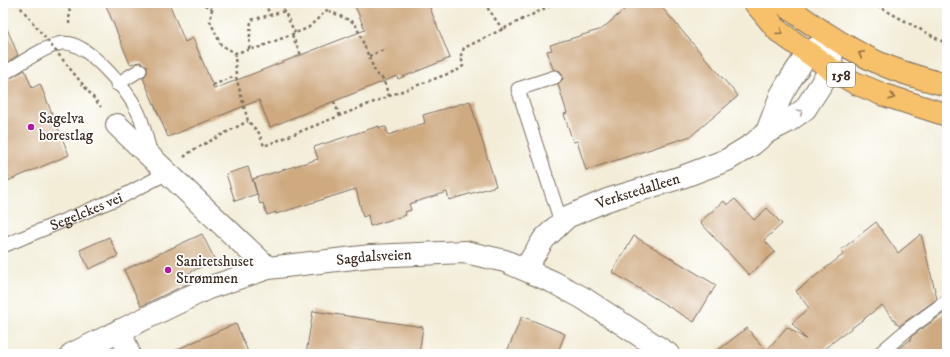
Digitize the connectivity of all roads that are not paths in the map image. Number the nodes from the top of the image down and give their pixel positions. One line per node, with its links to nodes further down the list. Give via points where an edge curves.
1 (755, 3): 4 (main road, 158, one-way to 4, via 778,31)
2 (782, 3): 3 (main road, 158)
3 (832, 38): 4 (street, Verkstedalleen); 5 (street); 10 (main road, 158, one-way to 3, via 880,64)
4 (808, 53): 5 (main road, 158); 13 (street, Verkstedalleen, via 781,95)
5 (831, 69): 11 (main road, 158, one-way to 11, via 884,95); 13 (street, Verkstedalleen, one-way to 5, via 805,109)
6 (140, 70): 9 (lane)
7 (3, 74): 9 (lane, via 40,52 64,42 76,44 94,56)
8 (556, 77): 15 (lane, via 518,89)
9 (117, 84): 14 (lane, via 137,110)
10 (947, 85)
11 (947, 114)
12 (117, 125): 14 (street)
13 (767, 132): 15 (street, Verkstedalleen, via 727,160 682,177 594,204)
14 (160, 166): 16 (lane, Segelckes vei, via 122,196); 17 (street)
15 (561, 222): 18 (street, Verkstedalleen, via 544,239)
16 (3, 246)
17 (268, 268): 18 (street, Sagdalsveien, via 371,256 465,252 505,261); 20 (street, Sagdalsveien, via 208,288)
18 (525, 269): 23 (street, Sagdalsveien, via 583,298)
19 (947, 301): 24 (lane)
20 (120, 330): 21 (street, Sagdalsveien); 22 (street)
21 (72, 354)
22 (129, 354)
23 (668, 354)
24 (879, 354)

